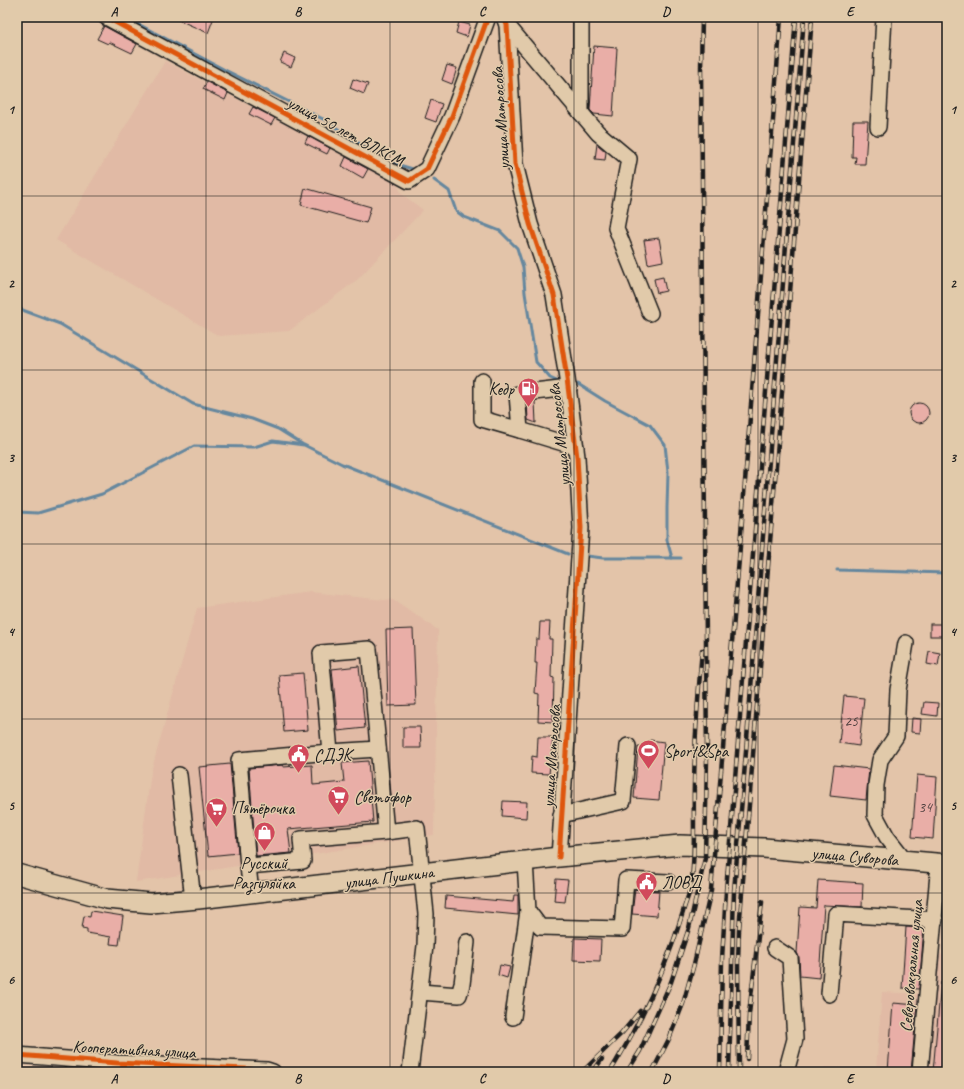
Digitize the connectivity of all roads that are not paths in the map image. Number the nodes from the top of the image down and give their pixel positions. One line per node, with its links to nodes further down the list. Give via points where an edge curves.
1 (106, 17): 2 (street, улица 50 лет ВЛКСМ, via 409,181 427,169 449,123)
2 (488, 17)
3 (581, 17): 6 (street)
4 (884, 17): 7 (street)
5 (505, 21): 6 (street); 10 (street, улица Матросова, via 515,164 530,224 554,295)
6 (582, 113): 8 (street, via 598,133 629,159 616,228)
7 (878, 127)
8 (650, 314)
9 (482, 381): 11 (street, via 482,419)
10 (568, 388): 11 (street, via 517,394); 12 (street, улица Матросова)
11 (520, 430): 12 (street)
12 (576, 446): 18 (street, улица Матросова, via 581,528)
13 (906, 643): 22 (street, via 898,690 896,736 880,760 875,815 887,837)
14 (628, 746): 18 (street, via 623,801)
15 (378, 748): 16 (street); 16 (street, via 369,648 321,653); 19 (street)
16 (330, 752): 25 (street, via 239,760)
17 (179, 776): 30 (street)
18 (562, 815): 21 (street, улица Матросова)
19 (386, 832): 25 (street, via 301,838 303,861); 27 (street, via 417,828)
20 (764, 848): 21 (main road, улица Пушкина, via 680,845); 22 (main road, улица Суворова)
21 (559, 857): 23 (main road, улица Пушкина)
22 (905, 860): 24 (main road, улица Суворова)
23 (525, 861): 27 (main road, улица Пушкина); 31 (street)
24 (943, 864): 32 (street, Северовокзальная улица)
25 (248, 866): 29 (street)
26 (17, 874): 30 (main road, улица Пушкина, via 107,899 151,903)
27 (421, 874): 29 (main road, улица Пушкина); 35 (street, via 426,914)
28 (668, 882): 31 (street, via 626,880 622,929 540,927)
29 (251, 893): 30 (main road, улица Пушкина)
30 (193, 900)
31 (528, 911): 37 (street)
32 (934, 920): 36 (street, via 836,914); 43 (street, Северовокзальная улица)
33 (467, 942): 35 (street, via 459,995)
34 (774, 948): 42 (street, via 790,958 795,1039)
35 (420, 992): 41 (street)
36 (829, 994)
37 (513, 1017)
38 (17, 1055): 39 (street, Кооперативная улица)
39 (117, 1068): 40 (street, Кооперативная улица)
40 (263, 1071)
41 (410, 1072)
42 (786, 1072)
43 (920, 1072)

